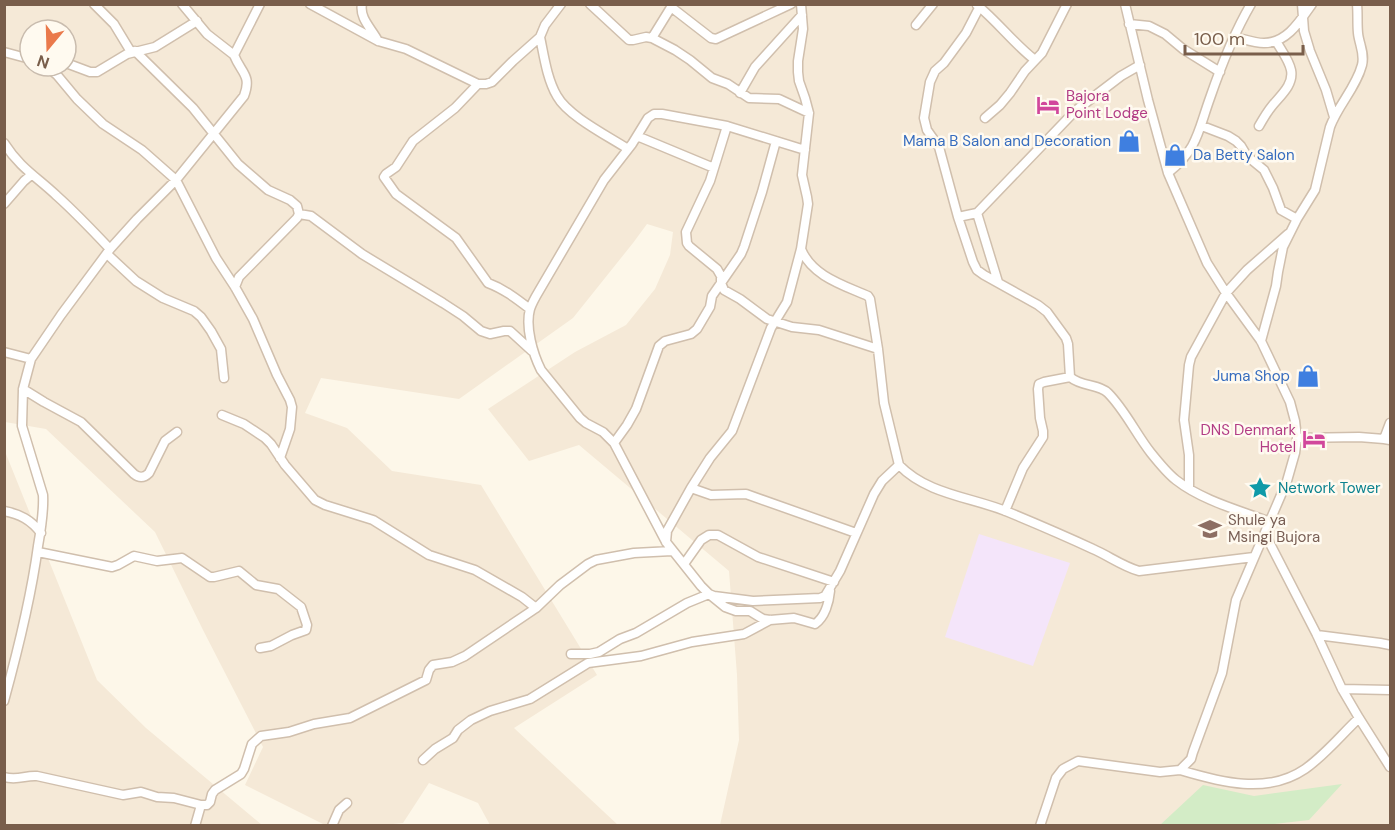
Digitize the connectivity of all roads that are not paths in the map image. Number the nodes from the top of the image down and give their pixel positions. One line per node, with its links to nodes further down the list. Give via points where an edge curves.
1 (94, 4): 29 (street)
2 (182, 4): 21 (street)
3 (260, 4): 30 (street)
4 (310, 4): 27 (street)
5 (362, 4): 27 (street, via 363,18)
6 (561, 4): 24 (street)
7 (590, 4): 26 (street, via 629,40)
8 (791, 4): 18 (street, via 716,39)
9 (801, 4): 19 (street)
10 (933, 4): 23 (street)
11 (1067, 4): 31 (street, via 1048,44)
12 (1125, 4): 22 (street)
13 (1251, 4): 25 (street)
14 (1302, 4): 20 (street)
15 (1312, 4): 20 (street)
16 (1358, 4): 39 (street, via 1362,62)
17 (979, 5): 31 (street); 57 (street, via 966,33 930,82 924,118 939,147)
18 (672, 6): 26 (street)
19 (802, 15): 37 (street, via 755,67); 38 (street, via 798,72)
20 (1304, 16): 28 (street); 39 (street, via 1304,31)
21 (197, 21): 29 (street, via 155,47); 30 (street, via 213,40)
22 (1130, 24): 32 (street); 34 (street, via 1149,26 1165,34)
23 (916, 25)
24 (540, 37): 36 (street, via 492,82); 48 (street, via 552,84 561,102)
25 (1235, 37): 28 (street, via 1265,43); 34 (street)
26 (652, 38): 37 (street)
27 (378, 41): 36 (street, via 405,49)
28 (1276, 41): 43 (street, via 1287,60 1291,78)
29 (133, 52): 33 (street, via 97,72); 44 (street, via 193,108)
30 (234, 55): 44 (street, via 248,85)
31 (1035, 60): 40 (street)
32 (1140, 65): 51 (street); 55 (street, via 1075,111)
33 (78, 68)
34 (1220, 72): 42 (street)
35 (59, 78): 53 (street, via 103,124 142,150)
36 (478, 84): 66 (street, via 413,141 396,167 384,177 396,194 456,238 488,284)
37 (740, 93): 38 (street, via 753,99 779,99)
38 (809, 113): 49 (street)
39 (1334, 117): 58 (street, via 1315,189)
40 (985, 118)
41 (727, 126): 45 (street, via 654,114); 46 (street); 50 (street)
42 (1202, 126): 51 (street, via 1182,162); 58 (street, via 1236,141 1264,170 1281,210)
43 (1259, 126)
44 (214, 134): 53 (street); 56 (street, via 238,164 268,190 294,203)
45 (637, 136): 48 (street); 50 (street)
46 (776, 141): 49 (street); 63 (street, via 744,247)
47 (4, 143): 52 (street)
48 (628, 149): 66 (street, via 604,180)
49 (805, 150): 60 (street, via 802,176 808,204)
50 (714, 168): 63 (street, via 686,236 689,246 717,269)
51 (1168, 173): 65 (street, via 1207,263)
52 (31, 175): 54 (street); 61 (street, via 63,201)
53 (176, 180): 61 (street); 64 (street, via 216,258)
54 (4, 204)
55 (977, 213): 57 (street); 62 (street)
56 (299, 214): 64 (street, via 239,278); 70 (street, via 311,216 481,331 510,332)
57 (958, 217): 62 (street, via 977,270)
58 (1297, 219): 59 (street)
59 (1291, 232): 65 (street); 68 (street, via 1283,247)
60 (801, 249): 67 (street, via 787,302); 69 (street, via 817,271 868,296)
61 (109, 252): 72 (street); 74 (street, via 136,281 201,317 221,349)
62 (998, 282): 73 (street, via 1042,308 1062,332 1068,344)
63 (721, 283): 67 (street, via 724,290); 81 (street, via 697,328 659,346 636,410)
64 (236, 287): 82 (street, via 292,403 290,429)
65 (1226, 293): 68 (street); 85 (street, via 1189,365 1184,420)
66 (530, 309): 70 (street)
67 (775, 322): 69 (street, via 819,330); 84 (street, via 732,431)
68 (1261, 341): 79 (street, via 1290,402)
69 (878, 349): 83 (street, via 884,403)
70 (532, 351): 81 (street, via 541,370 580,418)
71 (4, 352): 72 (street)
72 (31, 359): 75 (street)
73 (1070, 377): 85 (street, via 1107,392 1163,467); 87 (street, via 1039,384 1041,441 1023,468)
74 (224, 378)
75 (23, 389): 78 (street, via 81,422 139,477 147,476 165,441); 89 (street, via 22,426 43,495)
76 (222, 415): 82 (street, via 265,438)
77 (1390, 423): 80 (street)
78 (177, 432)
79 (1297, 438): 80 (street); 88 (street, via 1287,481)
80 (1387, 440)
81 (614, 443): 92 (street)
82 (280, 458): 99 (street, via 315,500 373,520 429,555 475,570)
83 (899, 465): 87 (street, via 933,488); 90 (street, via 882,481)
84 (691, 488): 90 (street, via 711,495 746,494); 92 (street, via 667,531)
85 (1189, 488): 88 (street)
86 (4, 511): 89 (street, via 28,519)
87 (1005, 511): 95 (street, via 1128,568)
88 (1270, 522): 91 (street)
89 (40, 533): 94 (street)
90 (855, 533): 97 (street)
91 (1265, 534): 95 (street); 101 (street)
92 (666, 542): 93 (street)
93 (672, 551): 96 (street); 99 (street, via 596,560 573,573)
94 (38, 552): 103 (street, via 112,567 134,556 157,561 182,558 210,577 239,571 256,585 278,589 299,605 307,625 306,630); 107 (street)
95 (1254, 558): 111 (street, via 1236,600 1222,673 1191,759)
96 (684, 564): 97 (street, via 701,540 718,535 758,557); 98 (street)
97 (832, 586): 98 (street, via 820,598 761,601); 100 (street, via 818,623 794,618)
98 (709, 594): 100 (street, via 728,608 748,610); 104 (street, via 599,652)
99 (536, 608): 114 (street, via 465,656 433,665 426,680 350,718 261,736 252,744 241,774 215,790 207,805)
100 (770, 620): 109 (street, via 744,634 588,663 530,699 471,720)
101 (1317, 635): 102 (street); 105 (street)
102 (1390, 645)
103 (260, 648)
104 (571, 654)
105 (1342, 689): 106 (street); 108 (street)
106 (1390, 690)
107 (4, 701)
108 (1359, 718): 110 (street); 111 (street, via 1326,751 1291,777 1246,785)
109 (423, 760)
110 (1390, 767)
111 (1180, 770): 117 (street, via 1160,772 1078,761 1056,778)
112 (4, 777): 114 (street, via 38,776 123,795 141,792)
113 (347, 803): 116 (street)
114 (201, 805): 115 (street)
115 (195, 825)
116 (332, 825)
117 (1040, 825)

